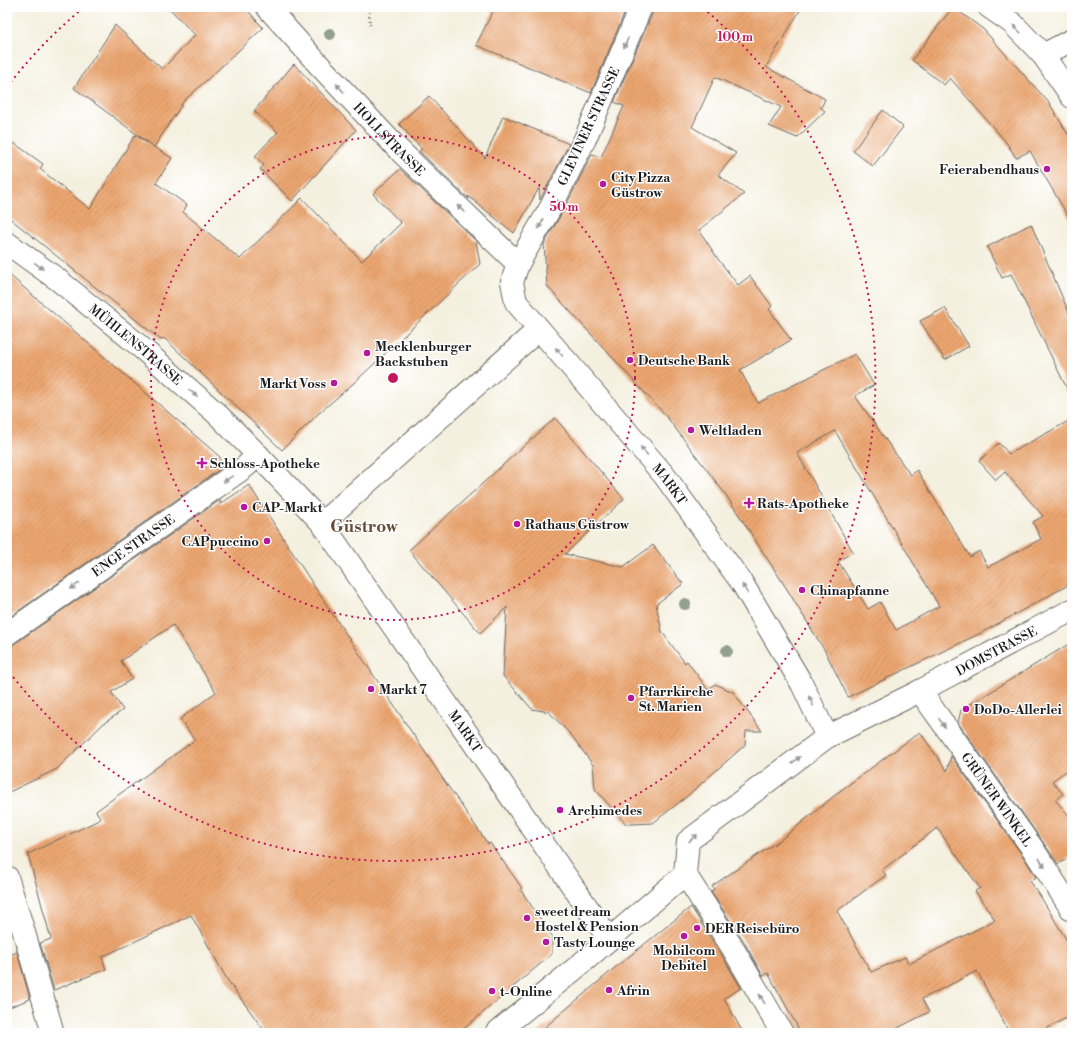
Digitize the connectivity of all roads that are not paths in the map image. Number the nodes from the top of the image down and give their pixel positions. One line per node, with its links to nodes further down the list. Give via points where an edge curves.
1 (267, 7): 8 (street, HOLLSTRASSE, one-way to 1, via 397,148)
2 (641, 7): 8 (street, GLEVINER STRASSE, one-way to 8, via 585,139 551,207)
3 (989, 7): 5 (street, one-way to 3, via 1012,23)
4 (1072, 40): 5 (street)
5 (1043, 55): 6 (street)
6 (1072, 97)
7 (7, 243): 10 (street, MÜHLENSTRASSE, one-way to 10, via 57,279 136,344 216,414)
8 (518, 264): 9 (street, MARKT, via 512,282 516,302)
9 (539, 329): 11 (street); 15 (street, MARKT, one-way to 9, via 802,684 742,583 664,475)
10 (258, 455): 11 (street, MARKT); 13 (street, ENGE STRASSE, one-way to 13, via 246,467)
11 (322, 523): 20 (street, MARKT)
12 (1072, 610): 14 (street, DOMSTRASSE)
13 (7, 634)
14 (920, 691): 15 (street); 18 (street, GRÜNER WINKEL, one-way to 18, via 1033,849)
15 (827, 737): 16 (street, one-way to 15, via 688,841)
16 (685, 874): 20 (street); 23 (street, one-way to 16, via 732,947)
17 (7, 877): 19 (street)
18 (1072, 910)
19 (15, 931): 21 (street)
20 (609, 939): 22 (street)
21 (53, 1033)
22 (496, 1033)
23 (782, 1033)

